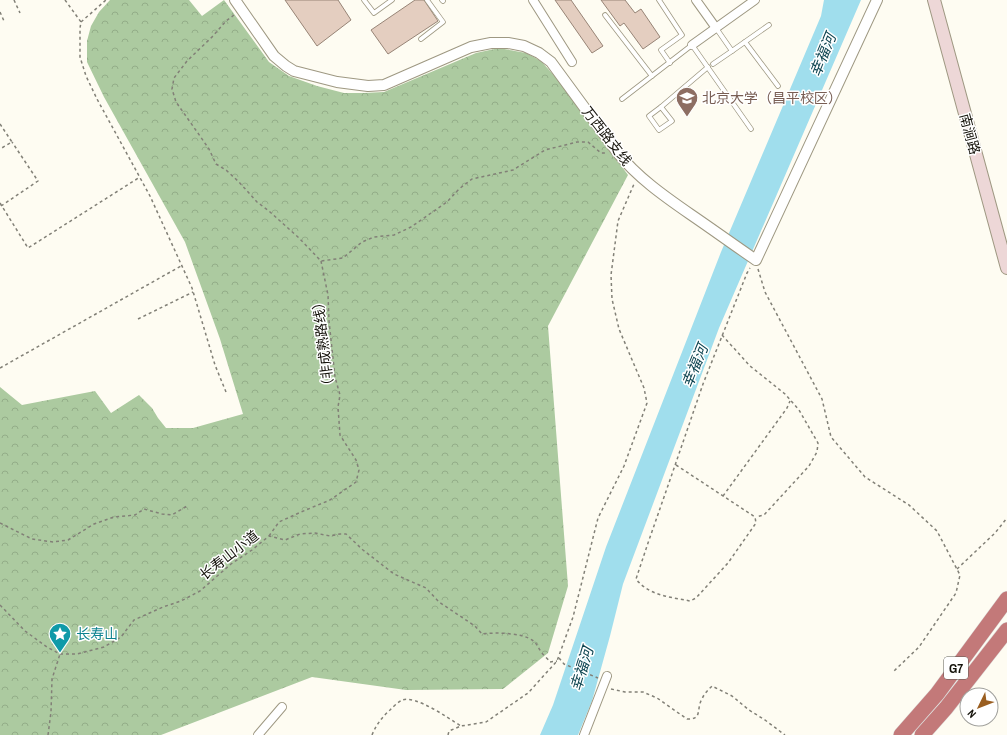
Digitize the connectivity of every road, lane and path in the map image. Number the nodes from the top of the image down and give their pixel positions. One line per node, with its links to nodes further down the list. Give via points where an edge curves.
1 (14, 0): 16 (path)
2 (65, 0): 19 (path)
3 (106, 0): 19 (path)
4 (235, 0): 14 (street, 万西路支线)
5 (364, 0): 6 (lane, via 374,13)
6 (392, 0)
7 (427, 0): 22 (lane, via 443,22)
8 (533, 0): 26 (street)
9 (659, 0): 27 (lane, via 682,35 661,50)
10 (696, 0): 21 (street)
11 (755, 0): 21 (street)
12 (877, 0): 42 (street)
13 (934, 0): 45 (main road, 南涧路)
14 (242, 9): 38 (street, 万西路支线, via 274,56 286,66 294,71 337,82 368,86 384,85 471,47 491,43 524,46 539,52 551,62); 43 (path, via 226,21 174,78 172,89 176,102 216,164 226,170)
15 (0, 12): 18 (path)
16 (20, 13)
17 (605, 15): 30 (lane)
18 (4, 22)
19 (81, 22): 40 (path, via 80,57 86,76)
20 (769, 25): 23 (lane)
21 (716, 28): 24 (street); 25 (lane)
22 (421, 39)
23 (745, 42): 25 (lane); 31 (lane)
24 (692, 45): 27 (lane); 29 (lane)
25 (732, 51): 28 (lane)
26 (572, 62)
27 (670, 63): 30 (lane)
28 (713, 64)
29 (708, 67): 33 (lane); 35 (lane)
30 (652, 76): 32 (lane)
31 (778, 86)
32 (622, 99)
33 (661, 107): 33 (lane, via 672,121 659,130 649,116)
34 (0, 124): 36 (path)
35 (751, 129)
36 (12, 142): 37 (path); 41 (path, via 38,181)
37 (0, 150)
38 (617, 152): 39 (street, 万西路支线); 43 (path, via 601,153 588,142 577,142 545,150 513,170 472,179 447,202 411,227 394,235 374,237 362,242 343,258)
39 (638, 174): 42 (street, 万西路支线, via 666,197); 64 (path, via 618,221 610,275 619,329 644,388 647,403 624,466 598,518 573,617)
40 (140, 177): 41 (path, via 28,248); 44 (path)
41 (1, 204)
42 (756, 260): 48 (path, via 747,273); 59 (path, via 765,292 822,399 831,436 865,477 909,505 937,531)
43 (322, 261): 58 (path, （非成熟路线）, via 328,296 335,377 340,395 340,435 356,460 359,470 356,482 330,500 279,522)
44 (182, 266): 46 (path); 49 (path)
45 (1007, 268)
46 (193, 292): 47 (path); 50 (path)
47 (138, 320)
48 (722, 335): 51 (path, via 750,366); 52 (path)
49 (0, 368)
50 (226, 392)
51 (790, 401): 53 (path); 55 (path, via 810,427 818,443 818,452 809,466 764,515)
52 (676, 465): 53 (path); 55 (path, via 636,579 641,586 654,593 690,601 696,598 728,563 756,523)
53 (724, 496): 55 (path)
54 (187, 506): 57 (path, via 172,515 144,509 135,515 114,517 94,524 68,540 53,542 32,539)
55 (755, 517)
56 (1007, 518): 59 (path)
57 (0, 523)
58 (268, 536): 63 (path, 长寿山小道, via 200,591 134,620 121,637 104,647 77,654); 65 (path, 长寿山小道, via 285,540 300,534 346,534 394,574 426,588 482,634 525,637 533,640 550,662)
59 (957, 569): 66 (path, via 960,575 956,593 919,647)
60 (1007, 599): 76 (highway, G7, via 937,694)
61 (0, 605): 63 (path, via 25,631)
62 (1007, 630): 77 (highway, G7)
63 (60, 654): 70 (path, via 52,679)
64 (559, 657): 65 (path); 67 (path, via 564,664)
65 (557, 661): 69 (path, via 528,693 486,722)
66 (894, 671)
67 (605, 682): 74 (street); 75 (path, via 625,692 643,692 687,719 697,717 702,698 712,686 732,696)
68 (282, 707): 71 (street)
69 (460, 726): 72 (path, via 428,706 412,700 402,700 384,716); 73 (path, via 449,731)
70 (48, 735)
71 (258, 735)
72 (372, 735)
73 (448, 735)
74 (584, 735)
75 (785, 735)
76 (901, 735)
77 (922, 735)

